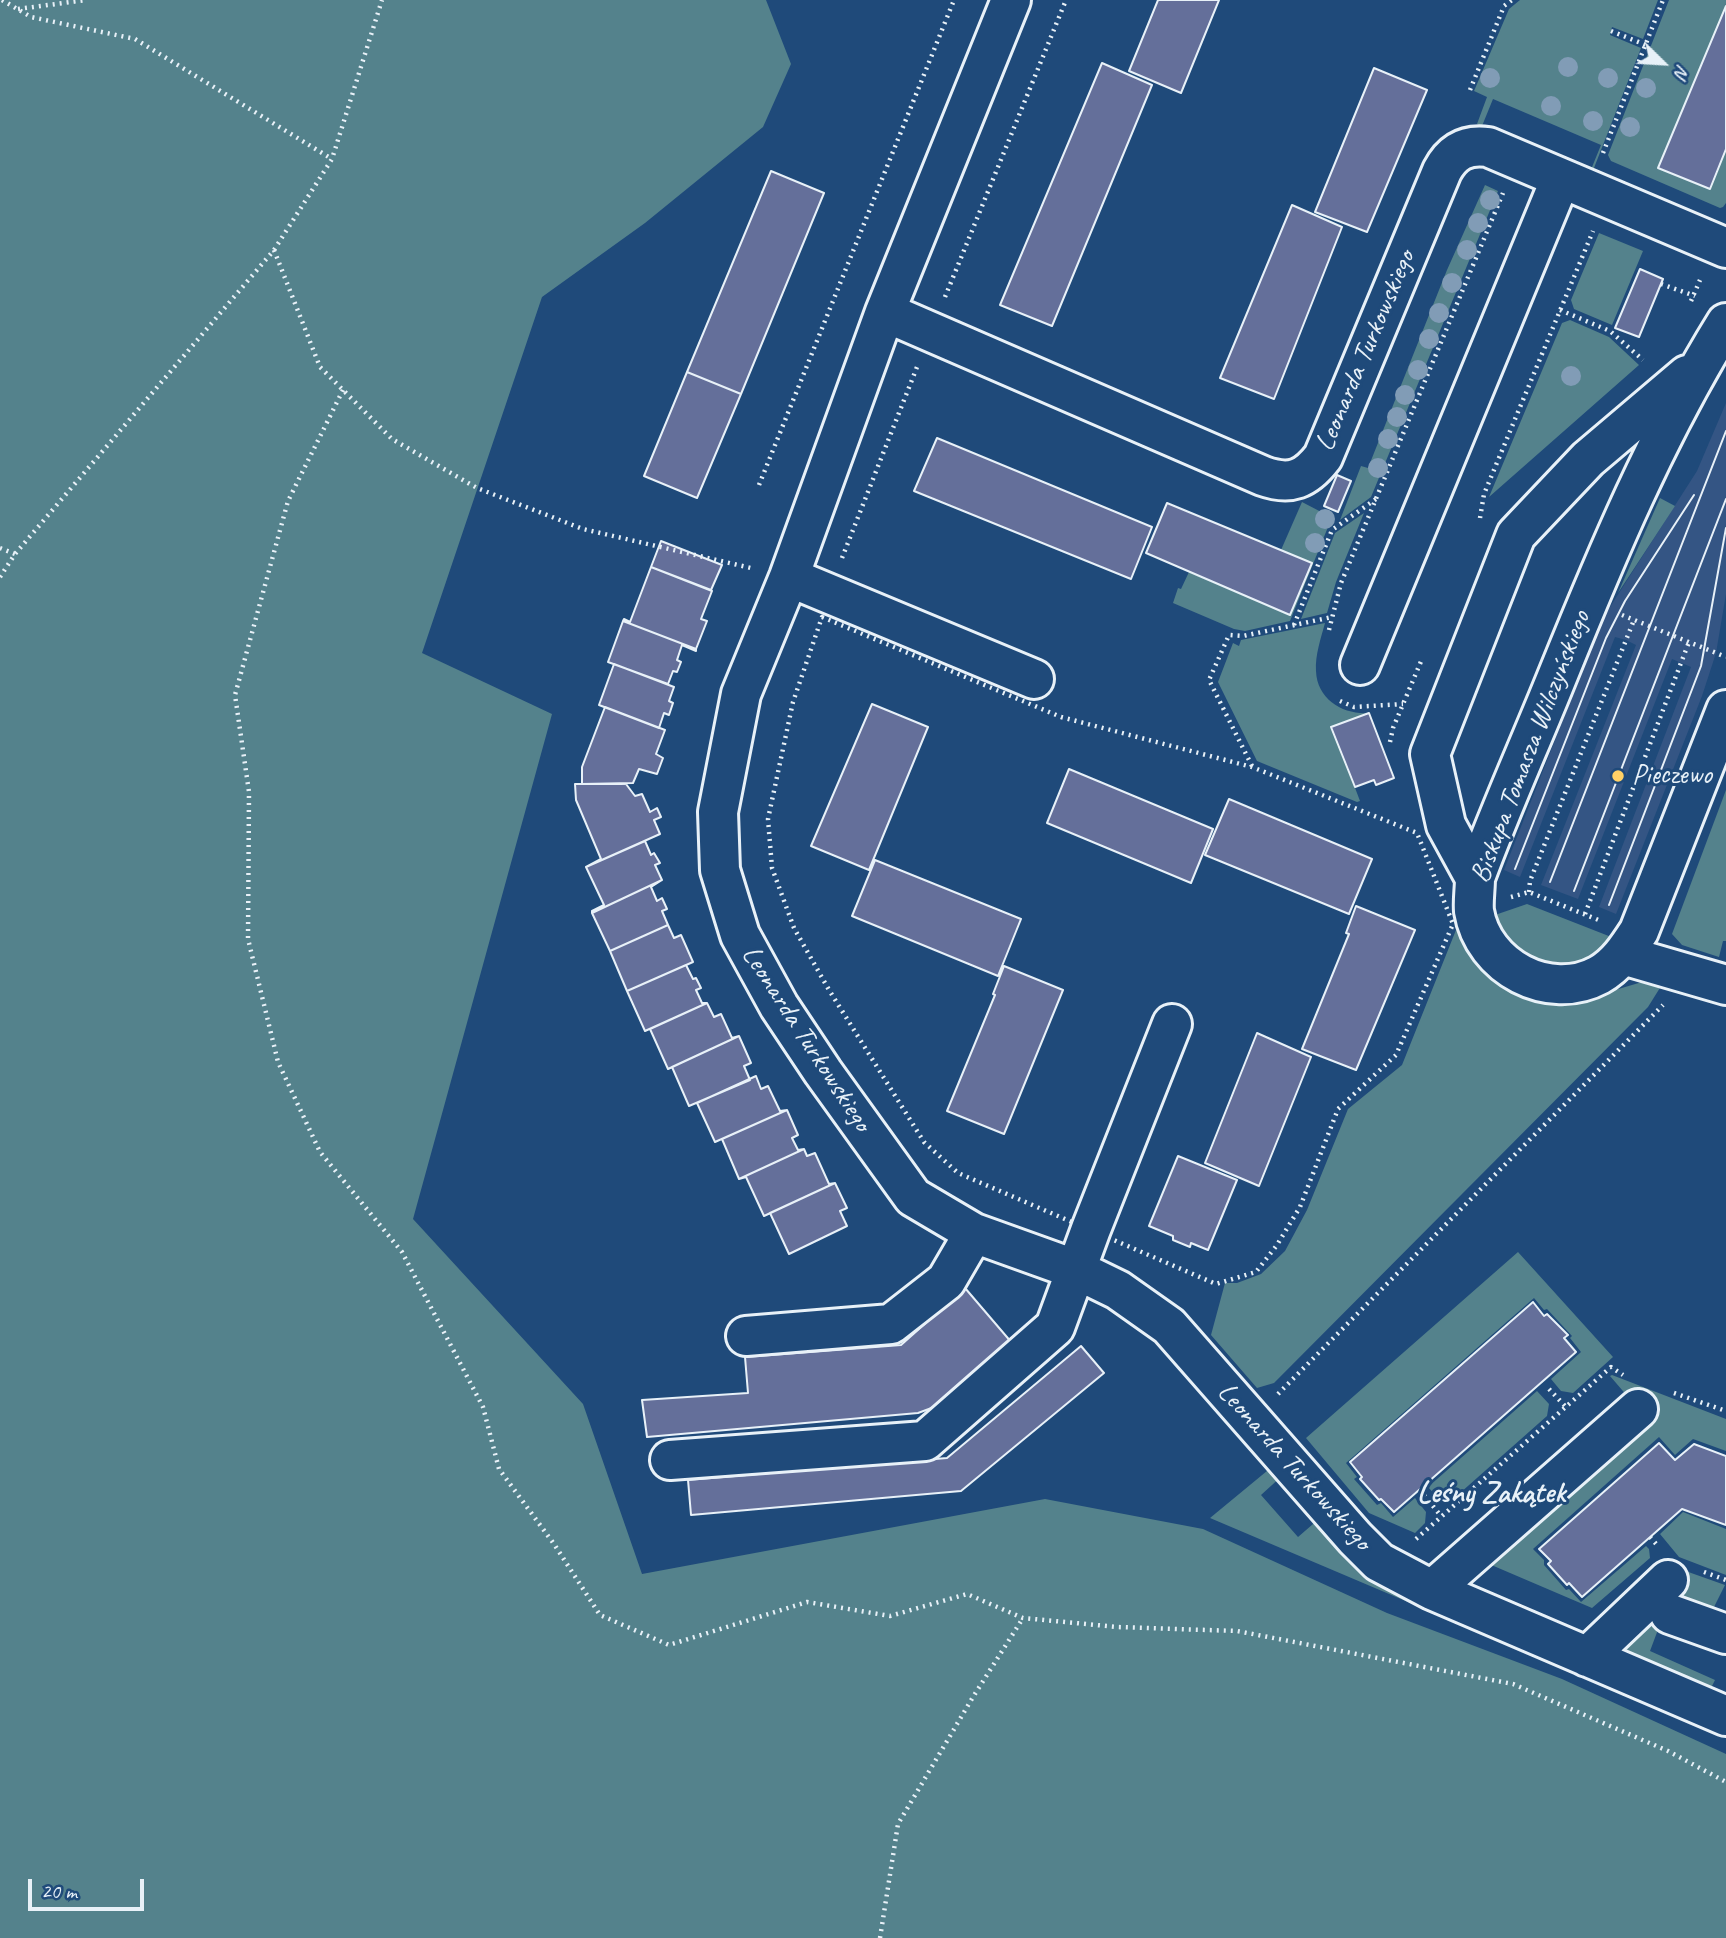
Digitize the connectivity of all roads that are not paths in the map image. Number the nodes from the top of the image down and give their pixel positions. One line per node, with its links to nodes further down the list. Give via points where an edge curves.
1 (1011, 0): 5 (street, Leonarda Turkowskiego)
2 (1575, 184): 3 (street, Leonarda Turkowskiego); 5 (street, Leonarda Turkowskiego, via 1488,147 1463,148 1447,162 1323,457 1313,471 1288,481 1263,476); 8 (street)
3 (1726, 248)
4 (1714, 311): 6 (street, Biskupa Tomasza Wilczyńskiego)
5 (885, 312): 7 (street, Leonarda Turkowskiego)
6 (1714, 350): 11 (street, Biskupa Tomasza Wilczyńskiego, via 1646,470 1588,601); 11 (street, via 1588,459 1516,535 1430,754 1446,825)
7 (789, 577): 9 (street); 15 (street, Leonarda Turkowskiego, via 741,694 718,812 720,870 740,935 823,1072 914,1197)
8 (1360, 665)
9 (1034, 678)
10 (1726, 709): 12 (street, Biskupa Tomasza Wilczyńskiego, via 1639,931)
11 (1489, 889): 12 (street, Biskupa Tomasza Wilczyńskiego, via 1474,909 1479,928 1506,966 1535,981 1583,981)
12 (1623, 955): 13 (street)
13 (1726, 985)
14 (1172, 1024): 16 (street)
15 (974, 1233): 16 (street, Leonarda Turkowskiego); 17 (street, via 946,1281 891,1324)
16 (1077, 1270): 19 (street, via 1055,1327 925,1441); 20 (street, Leonarda Turkowskiego, via 1118,1290 1169,1326 1355,1538 1379,1562)
17 (746, 1336)
18 (1645, 1392): 20 (street)
19 (670, 1460)
20 (1433, 1590): 22 (street, Leonarda Turkowskiego)
21 (1724, 1628): 22 (street, via 1669,1597)
22 (1587, 1657): 23 (street, Leonarda Turkowskiego)
23 (1726, 1716)

